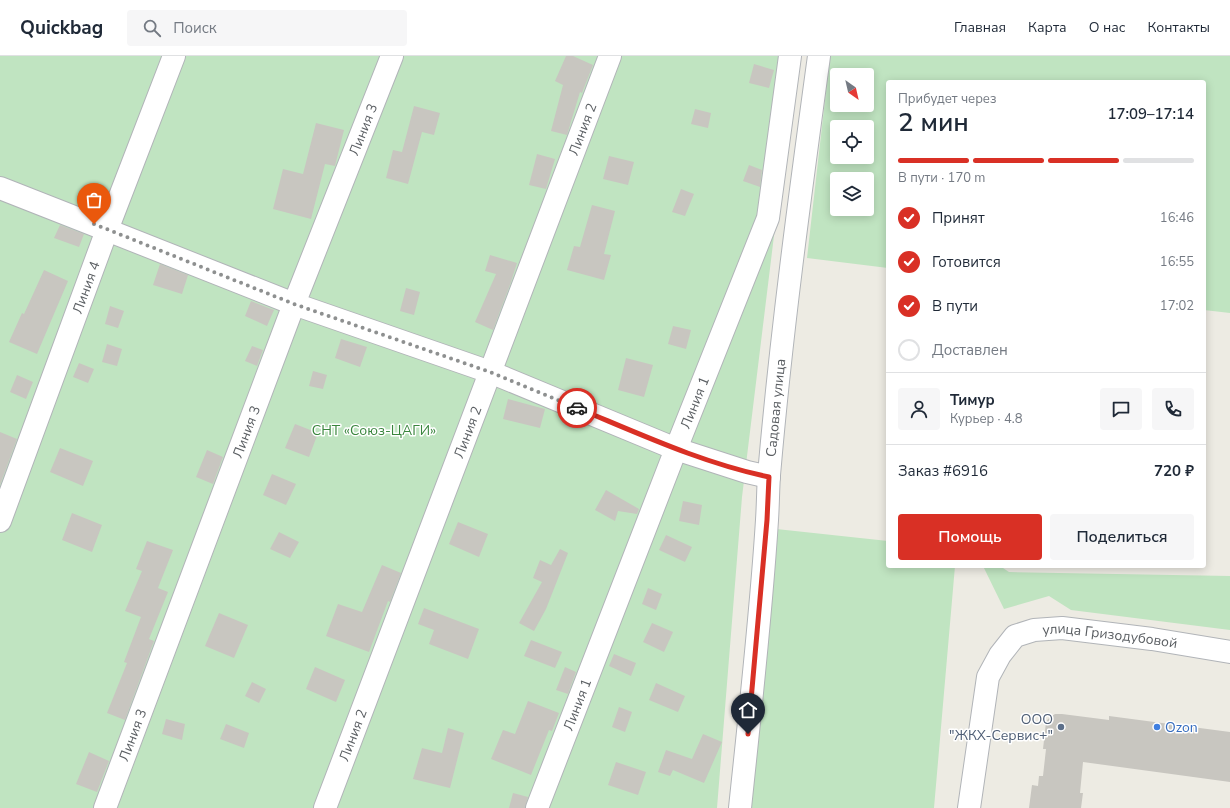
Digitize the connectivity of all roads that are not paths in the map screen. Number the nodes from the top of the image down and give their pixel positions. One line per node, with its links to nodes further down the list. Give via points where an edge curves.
1 (174, 56): 7 (street, Линия 4)
2 (392, 56): 8 (street, Линия 3)
3 (610, 56): 9 (street, Линия 2)
4 (790, 56): 10 (street, Линия 1, via 768,218)
5 (819, 56): 11 (street, Садовая улица, via 791,270)
6 (0, 188): 7 (street)
7 (107, 230): 8 (street); 12 (street, Линия 4)
8 (294, 304): 9 (street); 14 (street, Линия 3)
9 (490, 372): 10 (street); 15 (street, Линия 2)
10 (676, 449): 11 (street); 16 (street, Линия 1)
11 (769, 477): 17 (street, Садовая улица)
12 (0, 520)
13 (1230, 652): 18 (street, улица Гризодубовой, via 1062,628 1034,630 1016,636 1000,655 988,677)
14 (105, 808)
15 (325, 808)
16 (537, 808)
17 (740, 808)
18 (969, 808)

